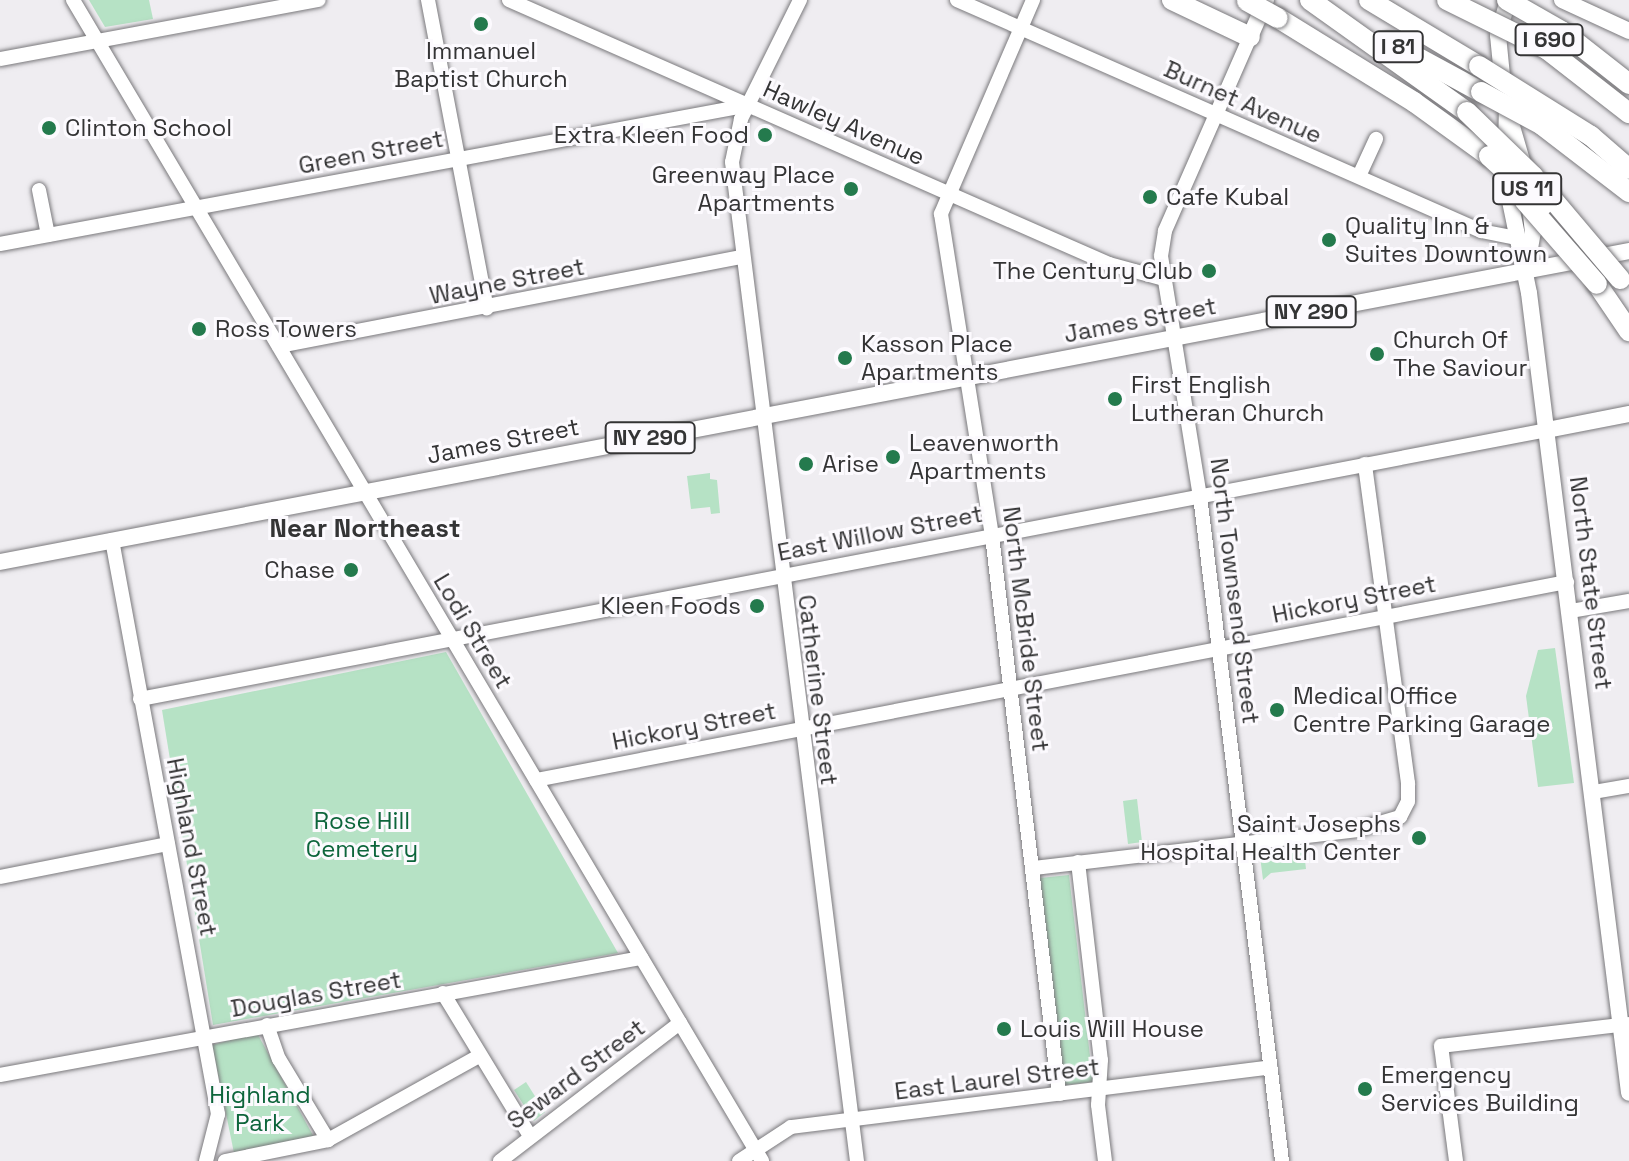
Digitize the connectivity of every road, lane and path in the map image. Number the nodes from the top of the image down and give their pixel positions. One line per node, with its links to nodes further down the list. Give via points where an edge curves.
1 (73, 0): 20 (street, Lodi Street)
2 (319, 0): 20 (street)
3 (428, 0): 29 (street)
4 (509, 0): 24 (street, Hawley Avenue)
5 (800, 0): 24 (street, Catherine Street)
6 (957, 0): 17 (street, Burnet Avenue)
7 (1033, 0): 17 (street, North McBride Street)
8 (1172, 0): 19 (highway)
9 (1246, 0): 43 (highway, bridge, via 1414,102 1547,208)
10 (1266, 0): 19 (main road, North Townsend Street)
11 (1313, 0): 34 (highway, I 81, bridge, via 1542,125); 43 (highway, bridge, via 1467,112 1533,176)
12 (1369, 0): 30 (highway, I 81, bridge, via 1591,136)
13 (1447, 0): 26 (highway, bridge, via 1548,50)
14 (1458, 0): 23 (highway, I 690, via 1534,31 1579,57)
15 (1508, 0): 22 (highway, bridge, via 1563,32); 25 (main road, North State Street / US 11, via 1498,35)
16 (1562, 0): 18 (main road)
17 (1021, 28): 27 (street, Burnet Avenue); 33 (street, North McBride Street)
18 (1629, 31)
19 (1250, 37): 27 (street, North Townsend Street)
20 (97, 41): 21 (street); 35 (street, Lodi Street)
21 (0, 59)
22 (1629, 84)
23 (1629, 98)
24 (750, 105): 29 (street, Green Street); 33 (street, Hawley Avenue); 40 (street, Catherine Street, via 732,150)
25 (1507, 109): 37 (main road, North State Street / US 11, via 1505,177); 41 (main road, North State Street / US 11, via 1522,151 1533,233)
26 (1629, 113)
27 (1215, 114): 31 (street, Burnet Avenue); 42 (street, North Townsend Street, via 1161,241)
28 (1376, 139): 31 (street)
29 (457, 157): 35 (street, Green Street); 44 (street)
30 (1629, 169)
31 (1359, 176): 37 (street, Burnet Avenue, via 1481,231)
32 (39, 190): 36 (street)
33 (946, 192): 42 (street, Hawley Avenue, via 1109,264); 49 (street, North McBride Street, via 942,227)
34 (1629, 192)
35 (197, 208): 36 (street, Green Street); 48 (street, Lodi Street)
36 (48, 235): 38 (street, Green Street)
37 (1513, 237): 41 (main road, North State Street / US 11)
38 (0, 244)
39 (1629, 251): 41 (main road, James Street)
40 (743, 257): 44 (street, Wayne Street); 51 (street, Catherine Street)
41 (1526, 271): 47 (main road, James Street / NY 290); 52 (main road, North State Street / US 11)
42 (1164, 279): 47 (street, North Townsend Street)
43 (1614, 284): 45 (highway); 46 (highway)
44 (487, 308): 48 (street, Wayne Street)
45 (1629, 310)
46 (1629, 331)
47 (1175, 338): 49 (main road, James Street / NY 290); 55 (street, North Townsend Street)
48 (279, 346): 54 (street, Lodi Street)
49 (970, 377): 51 (main road, James Street / NY 290); 56 (street, North McBride Street)
50 (1629, 414): 52 (main road, East Willow Street)
51 (763, 417): 54 (main road, James Street / NY 290); 59 (street, Catherine Street)
52 (1547, 430): 53 (street, East Willow Street); 60 (main road, North State Street / US 11)
53 (1365, 464): 55 (street, East Willow Street); 63 (street)
54 (365, 492): 57 (main road, James Street / NY 290); 64 (street, Lodi Street)
55 (1200, 496): 56 (street, East Willow Street); 65 (street, North Townsend Street)
56 (992, 536): 59 (street, East Willow Street); 66 (street, North McBride Street)
57 (112, 540): 58 (main road, James Street / NY 290); 67 (street, Highland Street)
58 (0, 562)
59 (782, 576): 64 (street, East Willow Street); 68 (street, Catherine Street)
60 (1567, 582): 62 (main road, North State Street / US 11); 63 (street, Hickory Street)
61 (1629, 601): 62 (street)
62 (1571, 611): 71 (main road, North State Street / US 11)
63 (1386, 615): 65 (street, Hickory Street); 72 (street, via 1408,783 1406,808 1395,821)
64 (452, 638): 67 (street, East Willow Street); 69 (street, Lodi Street)
65 (1219, 648): 66 (street, Hickory Street); 72 (street, North Townsend Street)
66 (1010, 687): 68 (street, Hickory Street); 75 (street, North McBride Street)
67 (140, 699): 73 (street, Highland Street)
68 (800, 727): 69 (street, Hickory Street); 89 (street, Catherine Street)
69 (536, 780): 77 (street, Lodi Street)
70 (1629, 786): 71 (street)
71 (1594, 792): 80 (main road, North State Street / US 11)
72 (1244, 843): 74 (street); 84 (street, North Townsend Street)
73 (168, 844): 76 (street); 82 (street, Highland Street)
74 (1078, 862): 75 (street); 86 (street, via 1101,1060)
75 (1034, 868): 88 (street, North McBride Street)
76 (0, 877)
77 (641, 958): 78 (street, Douglas Street); 79 (street, Lodi Street)
78 (443, 993): 81 (street, Douglas Street); 83 (street)
79 (680, 1023): 90 (street, Seward Street); 93 (street, Lodi Street)
80 (1625, 1024): 87 (main road, North State Street / US 11); 101 (street, via 1441,1046)
81 (267, 1025): 82 (street, Douglas Street); 91 (street, via 279,1059)
82 (204, 1037): 85 (street, Douglas Street); 92 (street, Highland Street, via 218,1114)
83 (477, 1057): 90 (street); 91 (street)
84 (1270, 1067): 86 (street, East Laurel Street); 100 (street, North Townsend Street)
85 (0, 1075)
86 (1099, 1089): 88 (street, East Laurel Street); 99 (street)
87 (1629, 1093)
88 (1059, 1094): 89 (street, East Laurel Street)
89 (852, 1118): 93 (street, East Laurel Street, via 791,1127); 98 (street, Catherine Street)
90 (530, 1136): 96 (street, Seward Street)
91 (328, 1140): 95 (street)
92 (213, 1143): 94 (street, Highland Street); 95 (street)
93 (758, 1155): 97 (street, East Laurel Street)
94 (206, 1161)
95 (227, 1161)
96 (500, 1161)
97 (739, 1161)
98 (857, 1161)
99 (1105, 1161)
100 (1282, 1161)
101 (1456, 1161)

